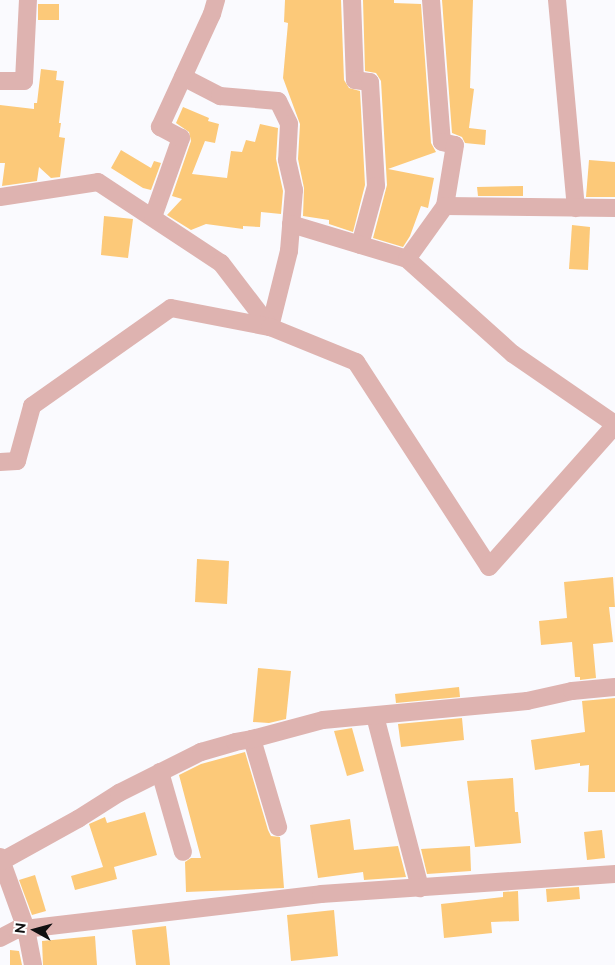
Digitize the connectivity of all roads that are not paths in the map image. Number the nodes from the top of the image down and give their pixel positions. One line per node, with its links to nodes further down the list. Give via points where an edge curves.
1 (28, 0): 7 (street, via 24,81)
2 (216, 0): 6 (street)
3 (352, 0): 14 (street, via 355,80 370,82 376,186)
4 (431, 0): 9 (street, via 442,142 455,145)
5 (557, 0): 10 (street)
6 (183, 77): 12 (street, via 160,127 181,138); 13 (street, via 220,96 278,101 289,124 287,160 294,190)
7 (0, 81)
8 (0, 197): 12 (street, via 98,182)
9 (445, 206): 10 (street); 15 (street)
10 (576, 208): 11 (street)
11 (615, 208)
12 (153, 217): 16 (street, via 221,263)
13 (291, 224): 14 (street); 16 (street, via 289,251)
14 (360, 245): 15 (street)
15 (407, 258): 17 (street, via 513,354)
16 (270, 327): 17 (street, via 356,362 489,568); 18 (street, via 171,308 32,406 17,461)
17 (615, 424)
18 (0, 462)
19 (615, 687): 20 (street, via 572,691 527,701)
20 (375, 716): 21 (street, via 323,720); 27 (street)
21 (252, 740): 22 (street, via 201,752); 23 (street)
22 (160, 772): 24 (street); 25 (street)
23 (278, 827)
24 (182, 852)
25 (1, 859): 28 (street)
26 (615, 874): 27 (street)
27 (420, 888): 28 (street, via 321,894)
28 (26, 929): 29 (street, via 9,932); 30 (street)
29 (0, 938)
30 (33, 965)

